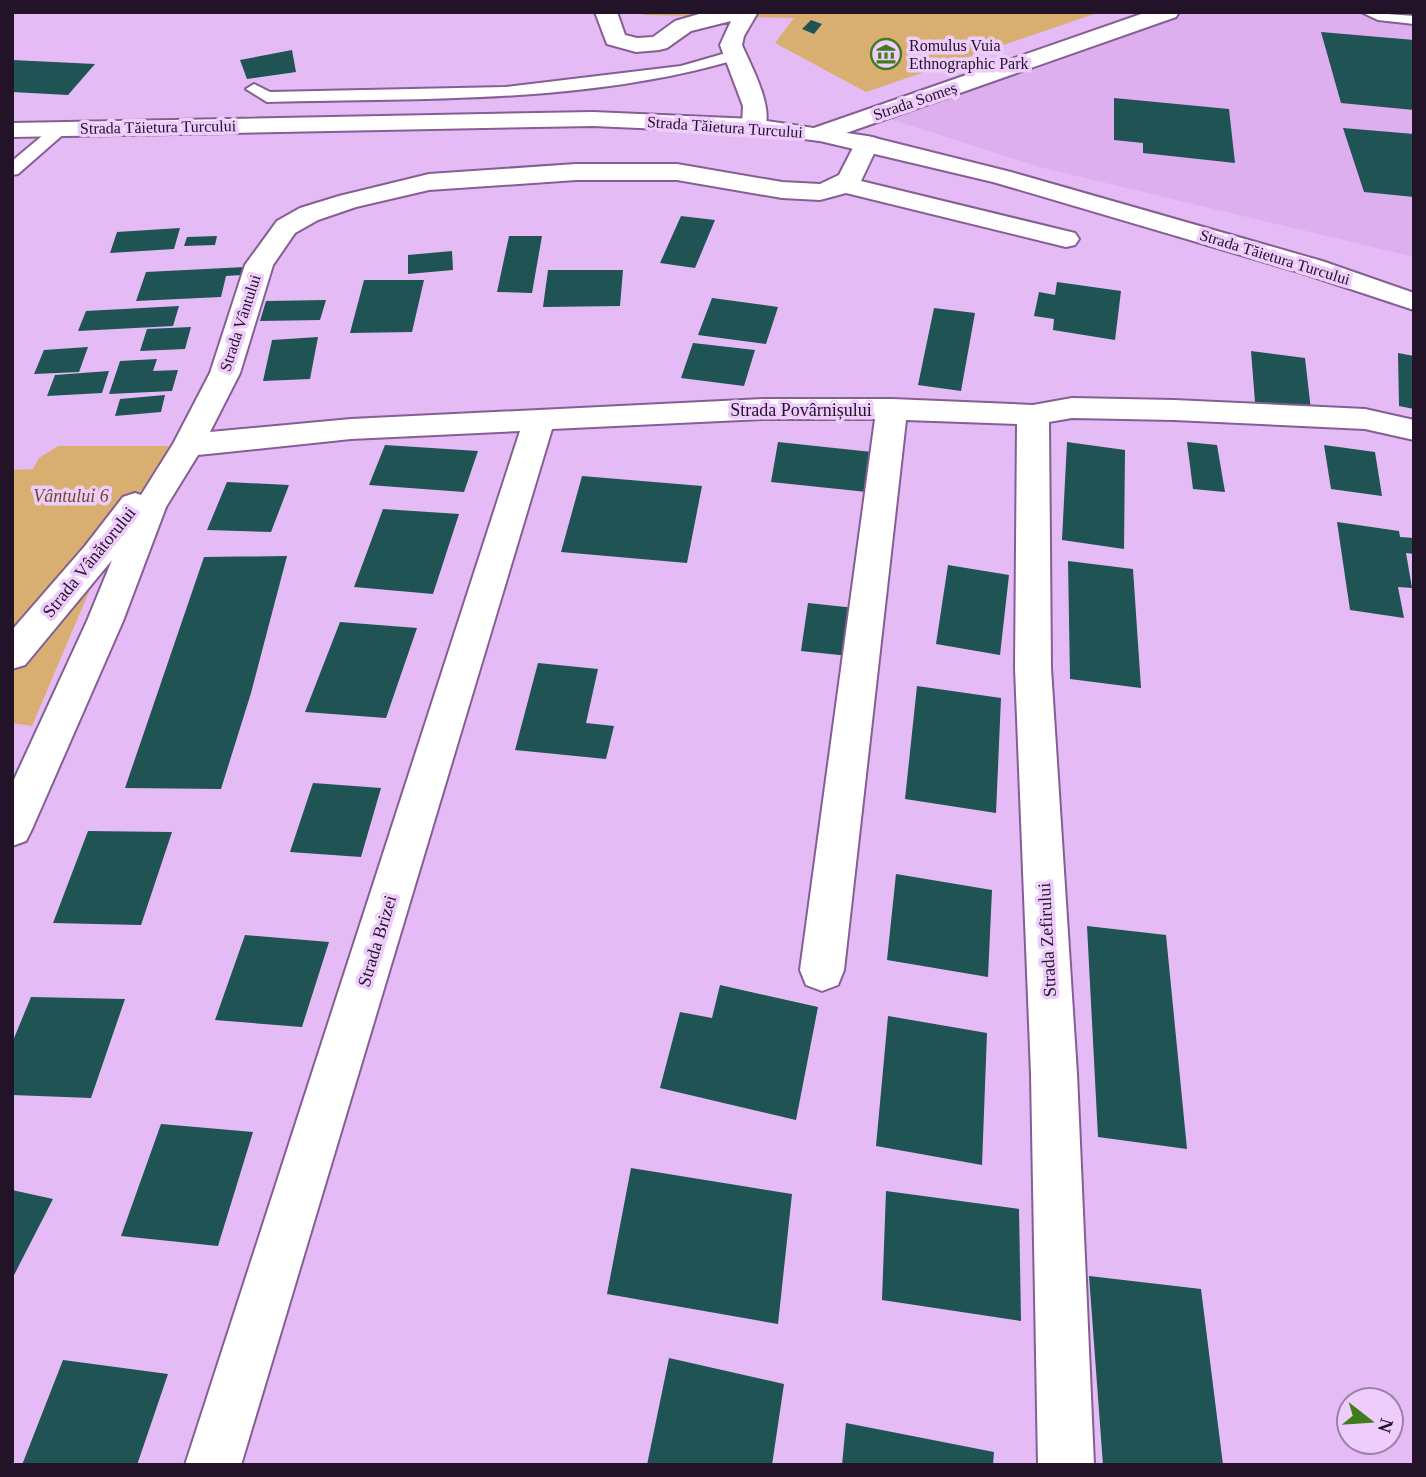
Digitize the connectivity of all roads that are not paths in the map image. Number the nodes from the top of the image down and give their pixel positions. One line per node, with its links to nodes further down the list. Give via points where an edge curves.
1 (606, 12): 2 (street, via 615,39 636,45 659,43 683,26 709,18)
2 (747, 12): 6 (street, via 733,36)
3 (1168, 12): 11 (street, Strada Someș)
4 (1368, 12): 5 (lane)
5 (1414, 20)
6 (733, 56): 7 (lane, via 682,71 505,92 267,97); 8 (street, via 755,106)
7 (254, 89)
8 (754, 126): 9 (street, Strada Tăietura Turcului, via 593,119); 11 (street, Strada Tăietura Turcului)
9 (60, 129): 10 (street, Strada Tăietura Turcului); 13 (lane)
10 (12, 130)
11 (820, 134): 12 (street, Strada Tăietura Turcului)
12 (867, 143): 14 (street, via 849,180); 16 (street, Strada Tăietura Turcului, via 1312,267)
13 (12, 170)
14 (842, 184): 15 (street); 21 (street, Strada Vântului, via 820,192 677,172 576,172 429,182 309,214 286,227 259,265 225,373)
15 (1066, 239)
16 (1414, 302)
17 (892, 409): 18 (street, Strada Povârnișului); 19 (street, Strada Povârnișului); 24 (street)
18 (1033, 415): 20 (street, Strada Povârnișului, via 1072,408 1174,410 1365,419); 26 (street, Strada Zefirului, via 1033,668 1054,1074)
19 (540, 418): 21 (street, Strada Povârnișului, via 285,433); 25 (street, Strada Brizei)
20 (1414, 429)
21 (178, 458): 22 (street, Strada Vânătorului, via 150,485); 23 (street, Strada Vântului, via 139,530 105,621)
22 (12, 654)
23 (12, 829)
24 (822, 970)
25 (214, 1465)
26 (1066, 1465)

